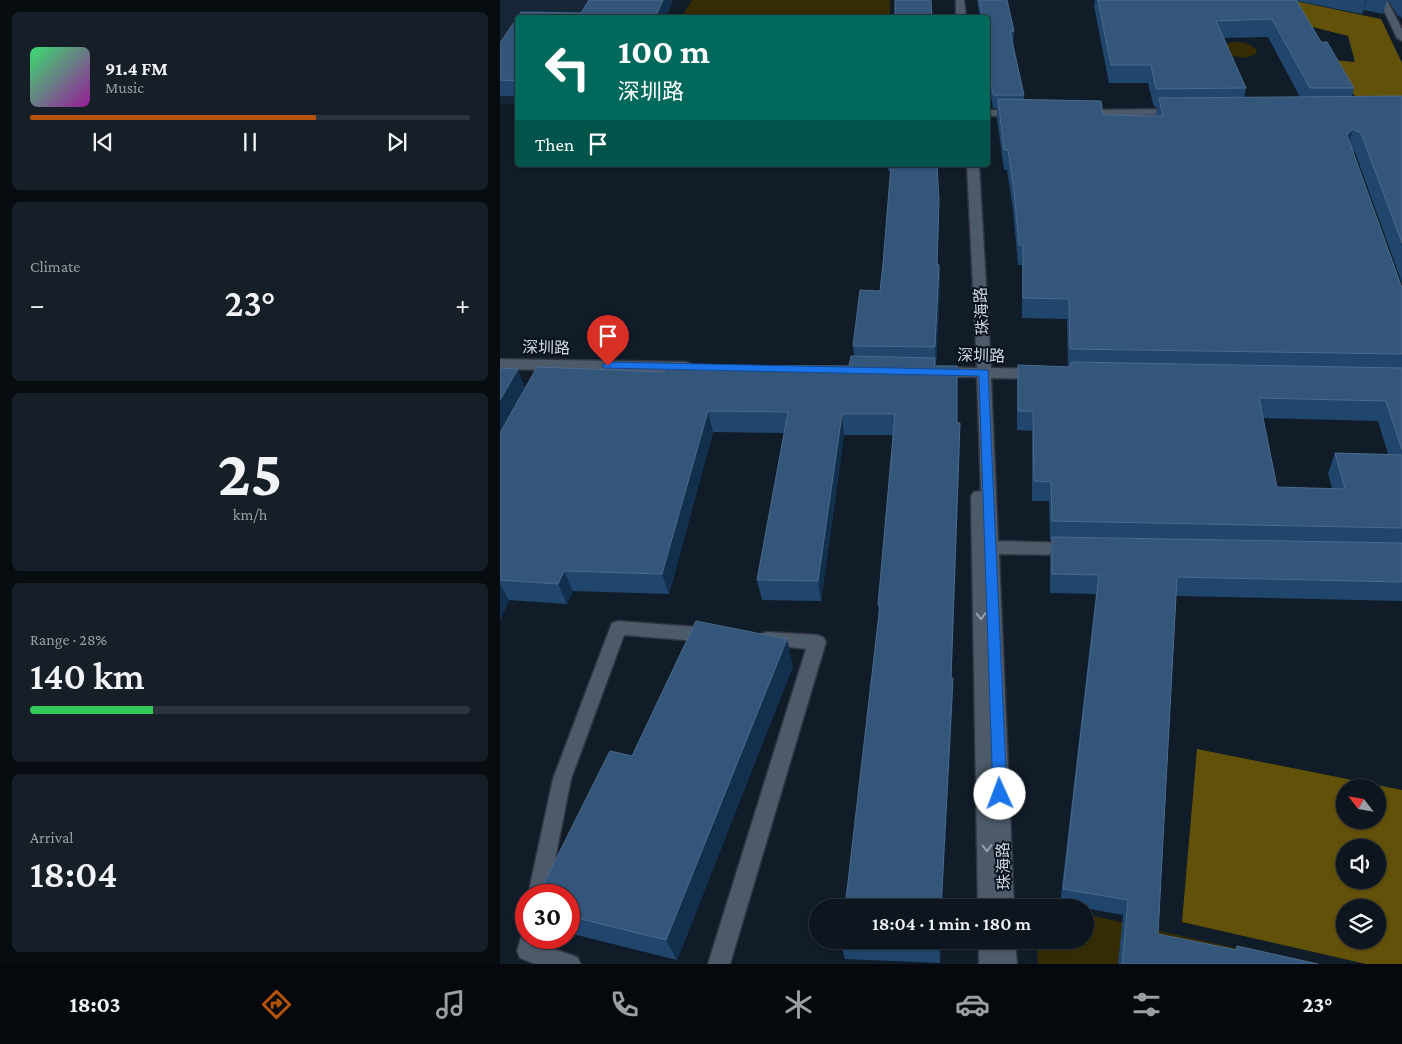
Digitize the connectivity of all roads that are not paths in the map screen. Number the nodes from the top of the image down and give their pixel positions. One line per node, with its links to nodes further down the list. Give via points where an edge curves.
1 (954, 0): 4 (street)
2 (960, 0): 5 (street)
3 (1384, 0): 6 (street)
4 (955, 15)
5 (961, 15)
6 (1402, 38)
7 (1185, 112): 10 (street)
8 (990, 113): 9 (street)
9 (1027, 113)
10 (1076, 113)
11 (964, 167): 17 (street, 珠海路)
12 (973, 167): 17 (street, 珠海路)
13 (500, 364): 14 (street, 深圳路)
14 (549, 365): 15 (street, 深圳路); 19 (street)
15 (698, 368)
16 (926, 372): 17 (street, 深圳路)
17 (980, 373): 18 (street, 深圳路); 20 (street, 珠海路)
18 (1054, 374)
19 (540, 381)
20 (985, 547): 21 (street); 25 (street, 珠海路, one-way to 25); 26 (street, 珠海路)
21 (1089, 549)
22 (728, 636): 24 (street, via 618,628 562,779)
23 (747, 637): 31 (street, via 817,642)
24 (540, 884)
25 (988, 899)
26 (1004, 899)
27 (527, 949): 30 (street)
28 (989, 949): 32 (street)
29 (1005, 949): 33 (street)
30 (570, 964)
31 (719, 964)
32 (990, 964)
33 (1006, 964)

